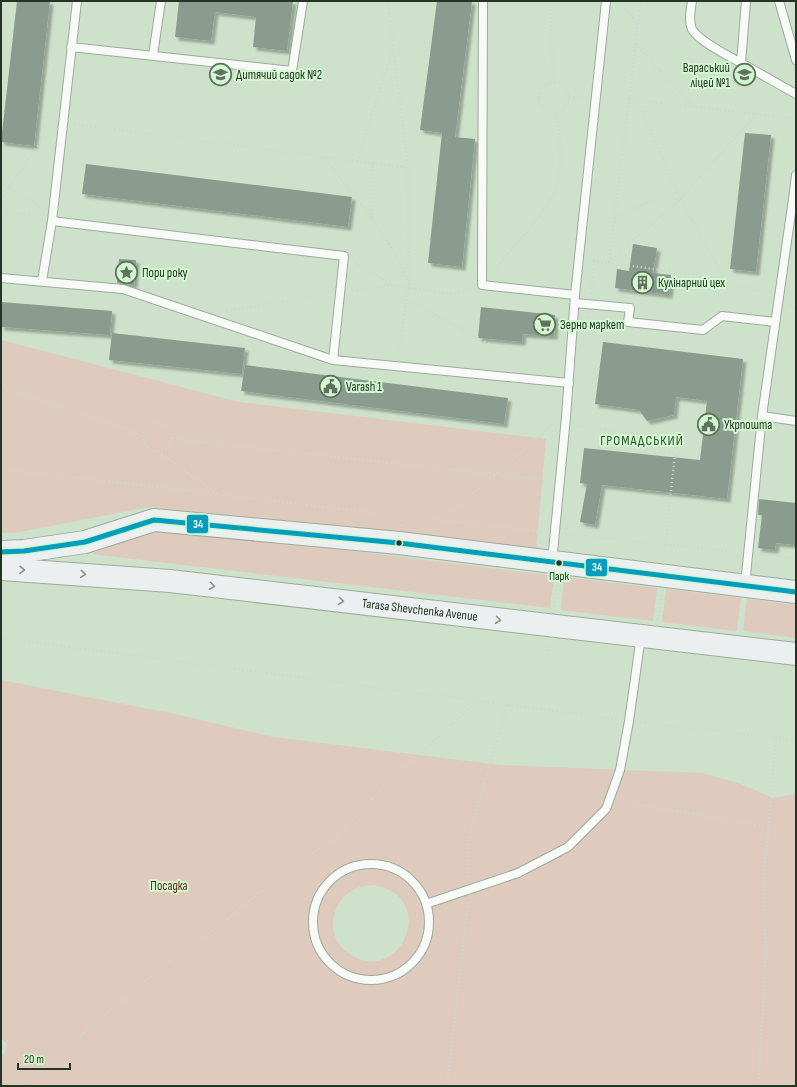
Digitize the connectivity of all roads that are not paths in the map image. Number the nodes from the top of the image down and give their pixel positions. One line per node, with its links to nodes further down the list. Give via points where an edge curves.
1 (77, 1): 9 (lane)
2 (161, 1): 10 (lane)
3 (303, 1): 10 (lane, via 292,71)
4 (483, 1): 19 (lane, via 482,285)
5 (606, 1): 19 (lane)
6 (692, 1): 12 (lane, via 692,29 702,39)
7 (746, 1): 12 (lane)
8 (779, 1): 11 (lane)
9 (71, 47): 10 (lane); 16 (lane)
10 (153, 55)
11 (796, 60)
12 (741, 63): 13 (lane)
13 (796, 94)
14 (796, 175): 15 (lane)
15 (795, 192): 20 (lane)
16 (52, 218): 18 (lane); 21 (lane, via 344,256)
17 (1, 278): 18 (lane)
18 (42, 281): 21 (lane, via 124,289)
19 (575, 299): 20 (lane, via 590,304 630,308 628,322 703,330 722,316); 22 (lane)
20 (775, 322): 23 (lane)
21 (333, 360): 22 (lane)
22 (569, 383): 26 (lane)
23 (762, 416): 24 (lane); 28 (lane)
24 (796, 421)
25 (1, 552): 26 (main road, via 85,542 154,520 399,543)
26 (552, 562): 28 (main road)
27 (1, 569): 30 (main road, Tarasa Shevchenka Avenue, one-way to 30, via 170,582)
28 (745, 586): 29 (main road)
29 (796, 592)
30 (649, 636): 31 (main road, Tarasa Shevchenka Avenue); 32 (lane, via 620,770 606,809 568,847 518,872)
31 (796, 654)
32 (426, 904): 32 (lane, via 416,885 399,871 379,864 357,865 338,874 322,889 314,909 313,930 319,951 333,967 352,978 373,981 394,976 412,964 424,946 429,925)

